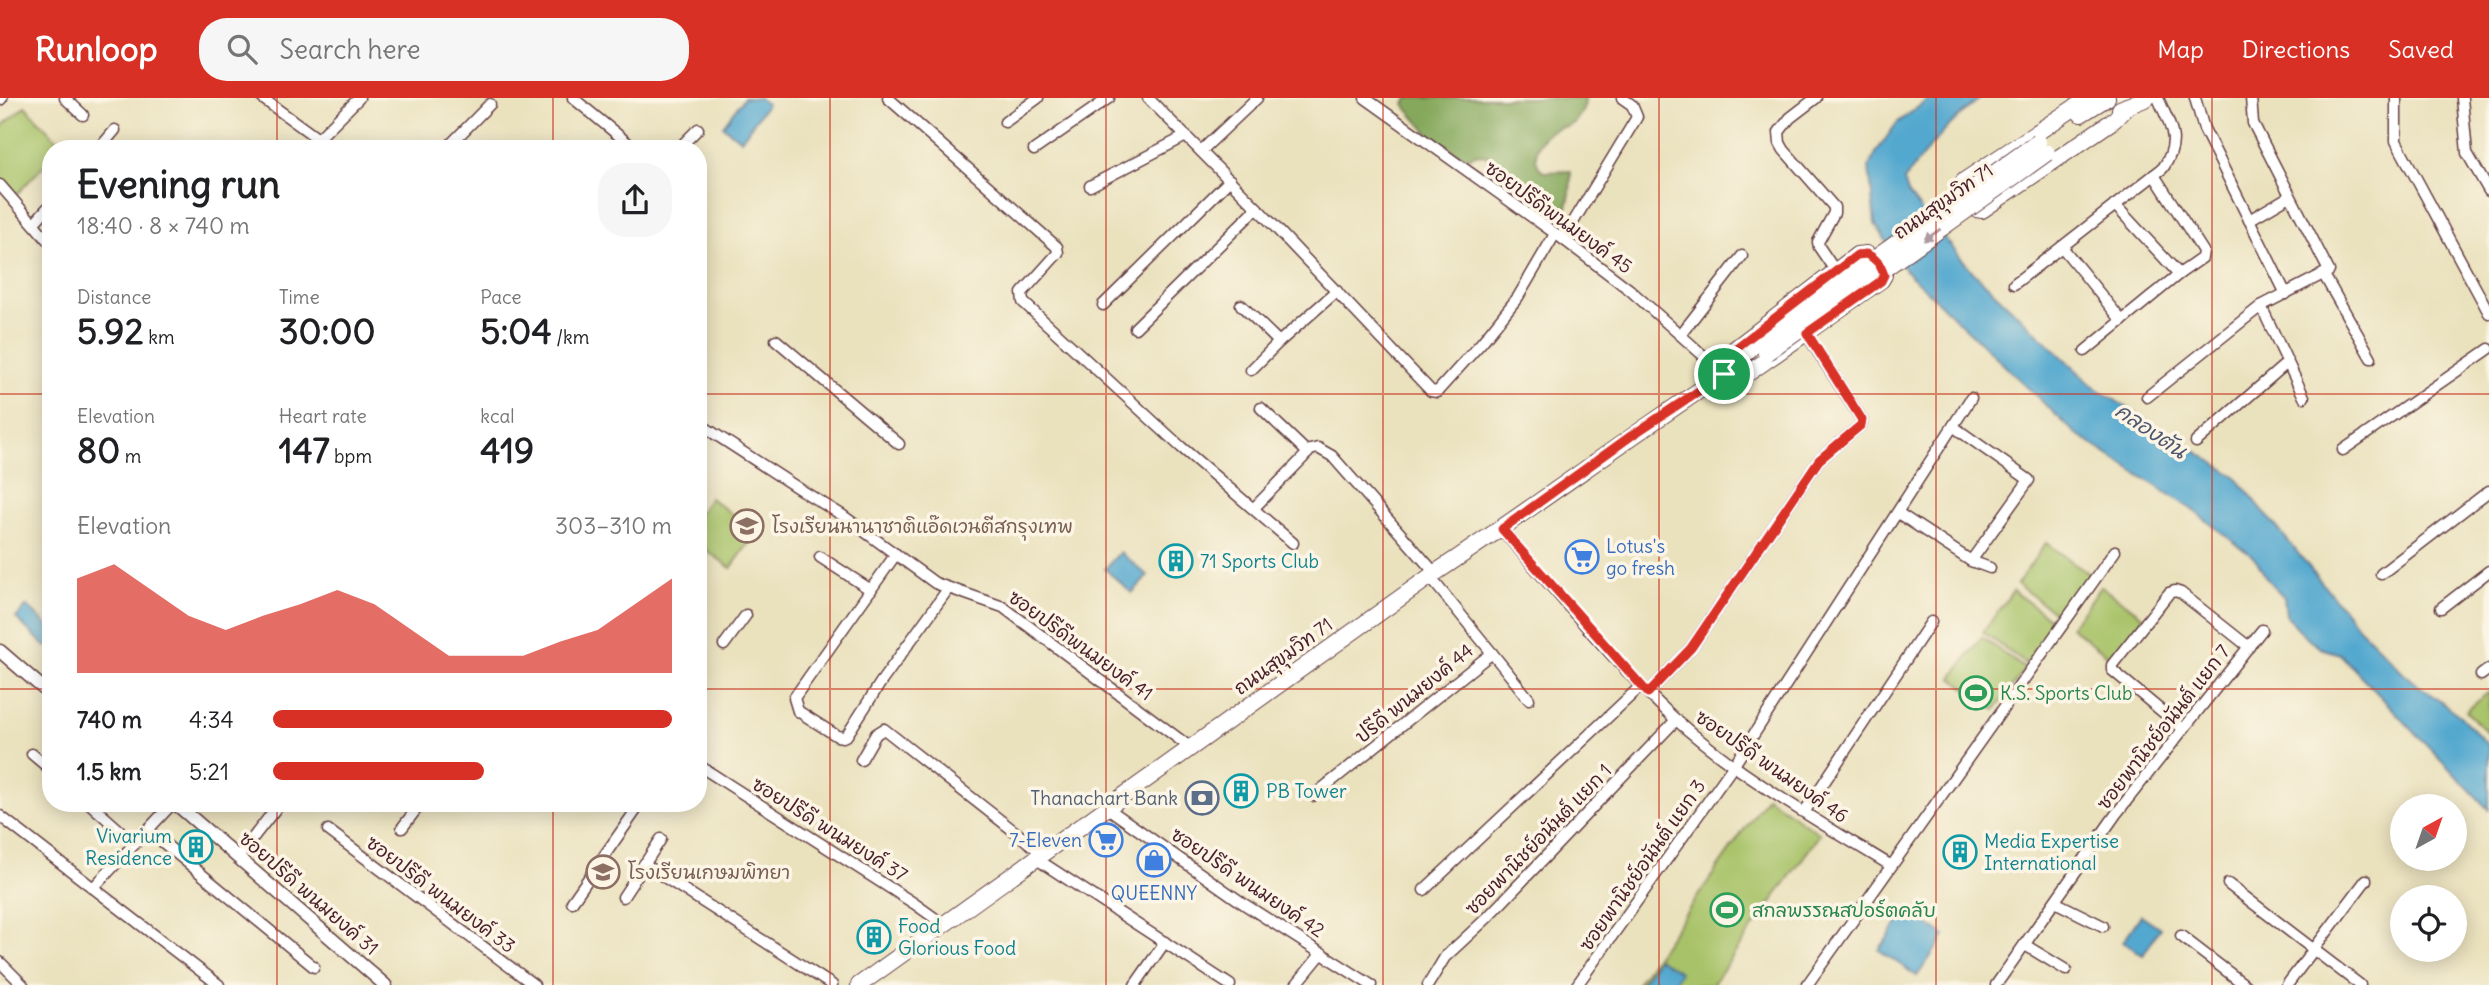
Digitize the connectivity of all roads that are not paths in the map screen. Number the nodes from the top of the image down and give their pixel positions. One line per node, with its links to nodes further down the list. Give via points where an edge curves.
1 (65, 98): 23 (street)
2 (262, 98): 28 (street)
3 (359, 98): 28 (street)
4 (573, 98): 31 (street)
5 (888, 98): 84 (street, via 1057,247 1058,253 1022,293 1023,302)
6 (1038, 98): 24 (street)
7 (1109, 98): 34 (street)
8 (1257, 98): 35 (street)
9 (1365, 98): 48 (street, ซอยปรีดีพนมยงค์ 45)
10 (1622, 98): 48 (street, via 1637,117)
11 (1816, 98): 51 (street, via 1790,118 1779,138 1784,150 1834,206 1818,242)
12 (2089, 98): 22 (main road, via 1964,181 1960,188 1967,205 1982,210 2114,120)
13 (2107, 98): 33 (main road, ถนนสุขุมวิท 71)
14 (2147, 98): 22 (main road, ถนนสุขุมวิท 71)
15 (2158, 98): 36 (street, via 2174,147)
16 (2195, 98): 45 (street, via 2204,129)
17 (2251, 98): 41 (street, via 2253,123)
18 (2396, 98): 59 (street, via 2396,141)
19 (2462, 98): 40 (street, via 2467,153)
20 (1155, 100): 27 (street)
21 (490, 104): 30 (street)
22 (2127, 106): 33 (main road, ถนนสุขุมวิท 71)
23 (82, 115)
24 (1004, 122)
25 (698, 129): 32 (street)
26 (115, 130): 29 (street)
27 (1186, 136): 35 (street); 39 (street)
28 (318, 139)
29 (107, 140)
30 (455, 140)
31 (624, 140)
32 (687, 140)
33 (2043, 148): 72 (main road, ถนนสุขุมวิท 71, bridge, via 1762,347 1742,354)
34 (1034, 150)
35 (1201, 150): 37 (street)
36 (2154, 175): 42 (street); 53 (street, via 2203,251 2202,258)
37 (1230, 180): 43 (street); 57 (street)
38 (0, 186): 46 (street)
39 (1090, 186)
40 (2489, 191)
41 (2290, 196): 45 (street); 52 (street)
42 (2115, 205): 49 (street); 53 (street)
43 (1257, 208): 55 (street); 62 (street)
44 (42, 214): 46 (street)
45 (2249, 220): 56 (street)
46 (34, 223): 47 (street)
47 (42, 233)
48 (1559, 237): 55 (street, via 1518,297 1436,392); 64 (street, ซอยปรีดีพนมยงค์ 45)
49 (2062, 247): 54 (street); 61 (street)
50 (1742, 256): 64 (street)
51 (1836, 272): 63 (main road, via 1857,255 1866,254 1874,257 1884,275); 72 (main road, via 1732,351)
52 (2327, 273): 56 (street); 69 (street)
53 (2179, 274): 61 (street)
54 (2014, 284)
55 (1337, 291): 66 (street)
56 (2286, 294): 60 (street)
57 (1102, 305)
58 (1241, 305): 66 (street)
59 (2487, 305)
60 (2261, 306): 70 (street); 73 (street)
61 (2122, 321): 68 (street)
62 (1135, 328)
63 (1807, 333): 72 (main road, via 1750,372); 107 (street, via 1861,425 1819,460 1691,648)
64 (1681, 334): 72 (street, ซอยปรีดีพนมยงค์ 45)
65 (776, 340): 80 (street)
66 (1279, 342): 71 (street)
67 (2489, 349): 81 (street)
68 (2085, 351)
69 (2371, 358)
70 (2287, 363): 74 (street); 79 (street)
71 (1251, 370)
72 (1729, 370): 86 (main road, ถนนสุขุมวิท 71)
73 (2147, 397)
74 (2304, 397)
75 (1971, 398): 77 (street, ซอยพานิชย์อนันต์ แยก 3)
76 (1261, 408): 82 (street)
77 (1954, 427): 85 (street, ซอยพานิชย์อนันต์ แยก 3); 91 (street, via 2029,480)
78 (707, 429): 89 (street, ซอยปรีดีพนมยงค์ 41)
79 (2196, 442)
80 (899, 444)
81 (2343, 450)
82 (1308, 453): 84 (street); 95 (street, ปรีดี พนมยงค์ 44, via 1318,448 1332,456)
83 (2489, 491): 94 (street)
84 (1254, 508): 87 (street)
85 (1898, 513): 91 (street); 115 (street, ซอยพานิชย์อนันต์ แยก 3)
86 (1502, 529): 95 (main road, ถนนสุขุมวิท 71); 107 (street, ซอยปรีดี พนมยงค์ 46)
87 (1293, 543)
88 (2115, 551): 135 (street)
89 (896, 554): 96 (street, ซอยปรีดีพนมยงค์ 41); 97 (street)
90 (820, 556): 97 (street)
91 (1971, 561): 92 (street)
92 (1990, 568)
93 (2489, 571): 98 (street)
94 (2381, 574)
95 (1433, 575): 105 (street, ปรีดี พนมยงค์ 44); 111 (main road, ถนนสุขุมวิท 71)
96 (948, 589): 97 (street, via 843,737 798,711 794,698); 111 (street, ซอยปรีดีพนมยงค์ 41, via 1003,607)
97 (871, 590)
98 (2441, 608)
99 (746, 615): 102 (street)
100 (1931, 622): 119 (street)
101 (2262, 630): 103 (street, ซอยพานิชย์อนันต์ แยก 7)
102 (724, 645)
103 (2249, 647): 110 (street, ซอยพานิชย์อนันต์ แยก 7); 110 (street, via 2180,593 2169,593 2112,670)
104 (0, 651): 106 (street)
105 (1492, 653): 108 (street); 117 (street, ปรีดี พนมยงค์ 44)
106 (42, 683)
107 (1645, 689): 109 (street, ซอยปรีดี พนมยงค์ 46); 139 (street)
108 (1529, 699)
109 (1676, 720): 115 (street, ซอยปรีดี พนมยงค์ 46); 163 (street, ซอยพานิชย์อนันต์ แยก 1, via 1446,957)
110 (2182, 728): 142 (street, ซอยพานิชย์อนันต์ แยก 7)
111 (1191, 748): 118 (main road, ถนนสุขุมวิท 71)
112 (32, 754): 114 (street)
113 (861, 760): 132 (street, via 884,729)
114 (42, 762)
115 (1734, 765): 119 (street, ซอยปรีดี พนมยงค์ 46); 164 (street, ซอยพานิชย์อนันต์ แยก 3)
116 (707, 771): 143 (street, ซอยปรีดี พนมยงค์ 37)
117 (1313, 796)
118 (1106, 807): 132 (main road, ถนนสุขุมวิท 71); 149 (street, ซอยปรีดี พนมยงค์ 42)
119 (1805, 811): 135 (street, ซอยปรีดี พนมยงค์ 46)
120 (99, 812): 131 (street)
121 (165, 812): 128 (street)
122 (185, 812): 133 (street, ซอยปรีดี พนมยงค์ 31)
123 (273, 812): 133 (street)
124 (414, 812): 127 (street)
125 (635, 812): 141 (street)
126 (0, 816): 138 (street)
127 (402, 828)
128 (148, 830): 131 (street); 151 (street)
129 (328, 830): 156 (street, ซอยปรีดี พนมยงค์ 33)
130 (661, 839): 134 (street)
131 (135, 844): 138 (street)
132 (1039, 855): 143 (main road, ถนนสุขุมวิท 71); 146 (street)
133 (238, 857): 155 (street, ซอยปรีดี พนมยงค์ 31)
134 (644, 864): 140 (street); 157 (street)
135 (1890, 865): 165 (street)
136 (2367, 880): 148 (street)
137 (2228, 884): 148 (street)
138 (94, 887): 154 (street)
139 (1424, 890)
140 (623, 897)
141 (572, 902)
142 (2055, 902): 144 (street); 147 (street, ซอยพานิชย์อนันต์ แยก 7)
143 (943, 924): 158 (main road, ถนนสุขุมวิท 71)
144 (2103, 926)
145 (2182, 936): 167 (street)
146 (1166, 942): 159 (street); 160 (street)
147 (2025, 944): 152 (street); 166 (street, ซอยพานิชย์อนันต์ แยก 7)
148 (2314, 950): 168 (street); 169 (street)
149 (1322, 953): 161 (street); 162 (street, ซอยปรีดี พนมยงค์ 42)
150 (0, 962): 153 (street)
151 (314, 967)
152 (2066, 970)
153 (23, 985)
154 (219, 985)
155 (385, 985)
156 (534, 985)
157 (832, 985)
158 (859, 985)
159 (1135, 985)
160 (1230, 985)
161 (1296, 985)
162 (1371, 985)
163 (1428, 985)
164 (1577, 985)
165 (1807, 985)
166 (1996, 985)
167 (2245, 985)
168 (2287, 985)
169 (2360, 985)

